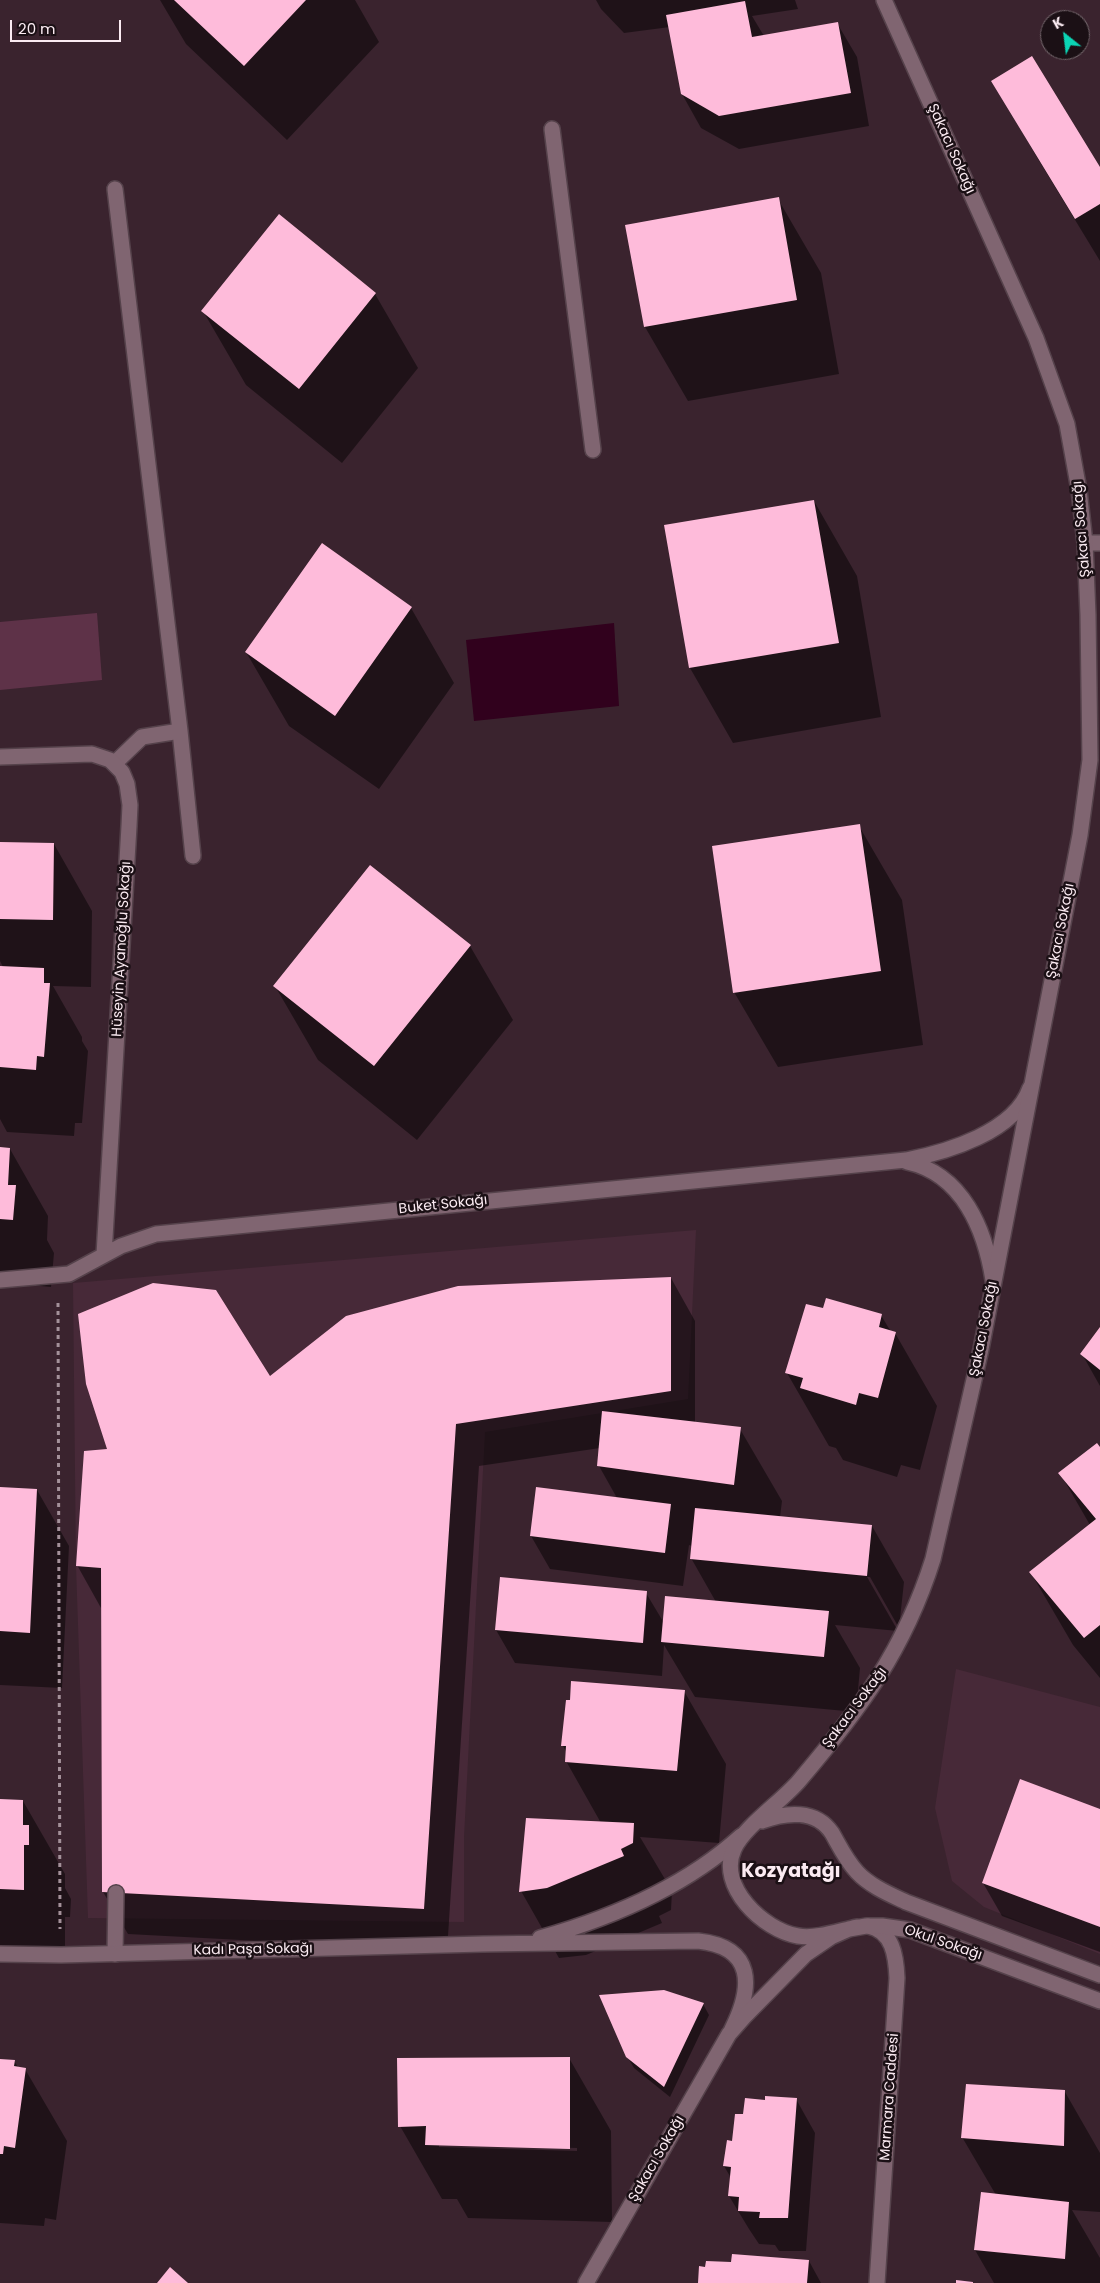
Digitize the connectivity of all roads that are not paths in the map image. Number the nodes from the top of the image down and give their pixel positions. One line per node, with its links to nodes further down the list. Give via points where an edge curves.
1 (884, 0): 5 (street, Şakacı Sokağı, via 1052,379 1076,469)
2 (552, 130): 4 (street)
3 (115, 189): 7 (street)
4 (593, 450)
5 (1085, 543): 6 (street); 11 (street, Şakacı Sokağı, via 1089,782)
6 (1100, 543)
7 (180, 731): 9 (street, via 142,737); 10 (street)
8 (0, 757): 9 (street, via 92,754 104,756)
9 (115, 763): 13 (street, Hüseyin Ayanoğlu Sokağı, via 125,778 130,805)
10 (193, 856)
11 (1032, 1081): 12 (street, Buket Sokağı, via 1016,1111 982,1135 950,1150); 15 (street, Şakacı Sokağı)
12 (895, 1162): 13 (street, Buket Sokağı, via 163,1233 135,1240); 15 (street, Buket Sokağı, via 927,1168 963,1199 983,1234)
13 (104, 1255): 14 (street, Buket Sokağı, via 64,1276)
14 (0, 1280)
15 (993, 1282): 16 (street, Şakacı Sokağı, via 933,1559 904,1633 887,1666 853,1714 789,1792)
16 (748, 1829): 18 (street, via 734,1848 731,1869 740,1894 763,1920 780,1931 800,1936); 19 (street, Kadı Paşa Sokağı, via 717,1857 651,1895 568,1929 530,1941); 22 (street, Okul Sokağı, via 783,1814 811,1816 826,1825 856,1871 883,1891)
17 (116, 1893): 21 (street)
18 (862, 1926): 23 (street, Okul Sokağı, via 918,1932); 24 (street, Okul Sokağı, via 831,1937 806,1954); 26 (street, Marmara Caddesi, via 879,1929 889,1939 897,1978)
19 (506, 1944): 21 (street, Kadı Paşa Sokağı); 24 (street, Kadı Paşa Sokağı, via 698,1941 718,1945 736,1958 746,1978 742,2007)
20 (0, 1954): 21 (street, Kadı Paşa Sokağı)
21 (115, 1954)
22 (1100, 1975)
23 (1100, 2001)
24 (729, 2034): 25 (street, Şakacı Sokağı)
25 (586, 2283)
26 (877, 2283)

